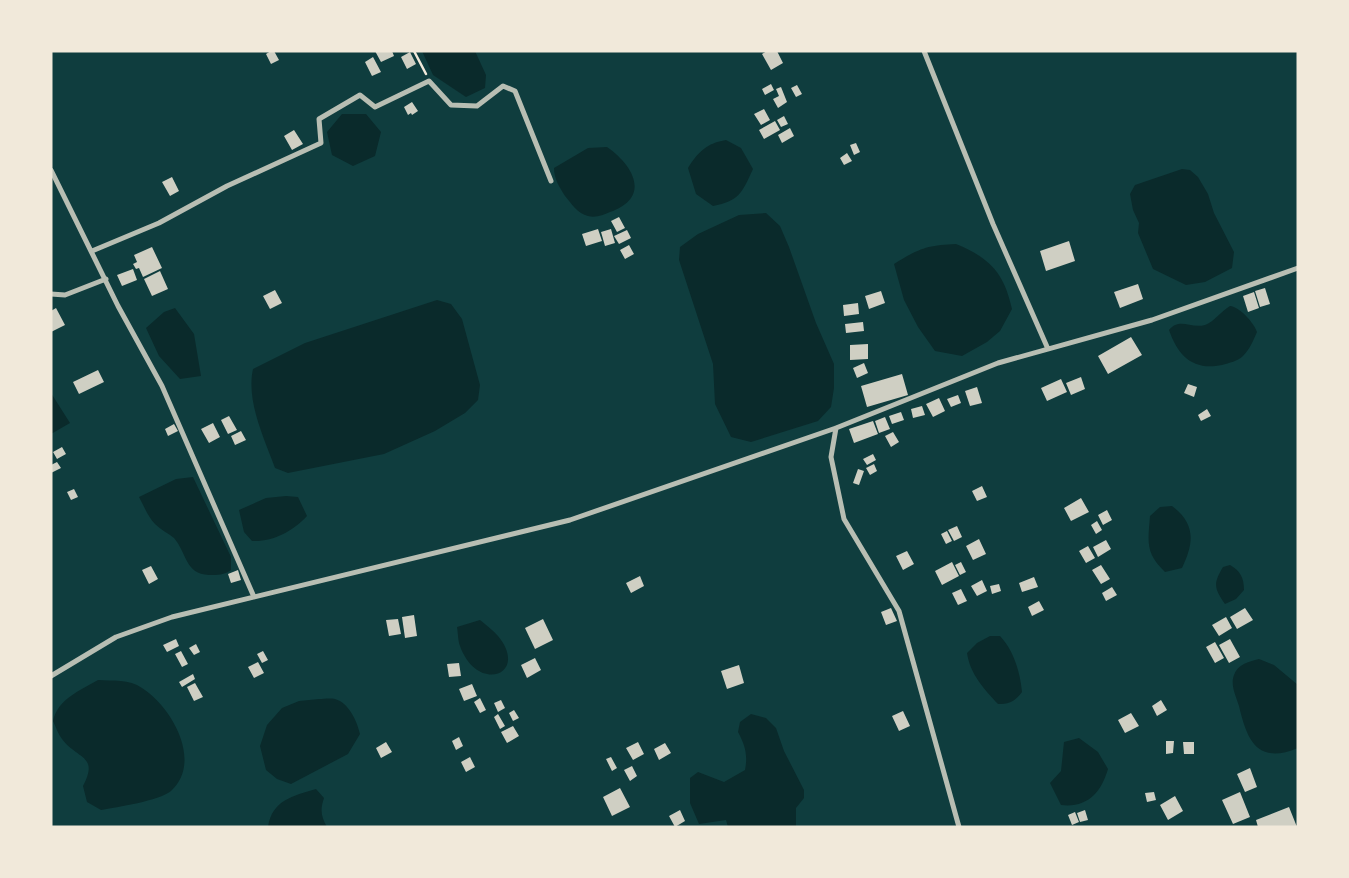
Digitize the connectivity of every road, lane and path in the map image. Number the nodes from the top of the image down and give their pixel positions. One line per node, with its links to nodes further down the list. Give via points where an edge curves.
1 (414, 51): 3 (path)
2 (924, 51): 10 (street)
3 (429, 81): 5 (street, via 451,105 477,106 503,86 515,91); 6 (street, via 375,107 360,95 319,119 322,142 227,186 159,223)
4 (51, 170): 6 (street)
5 (551, 181)
6 (92, 251): 8 (street)
7 (1298, 268): 10 (street, via 1152,320)
8 (106, 279): 9 (street, via 65,295); 12 (street, via 162,386)
9 (51, 294)
10 (1048, 349): 11 (street, via 998,363)
11 (836, 428): 12 (street, via 570,520); 14 (street, via 831,457 844,519 898,611)
12 (254, 597): 13 (street, via 172,617 116,636)
13 (51, 676)
14 (959, 827)

